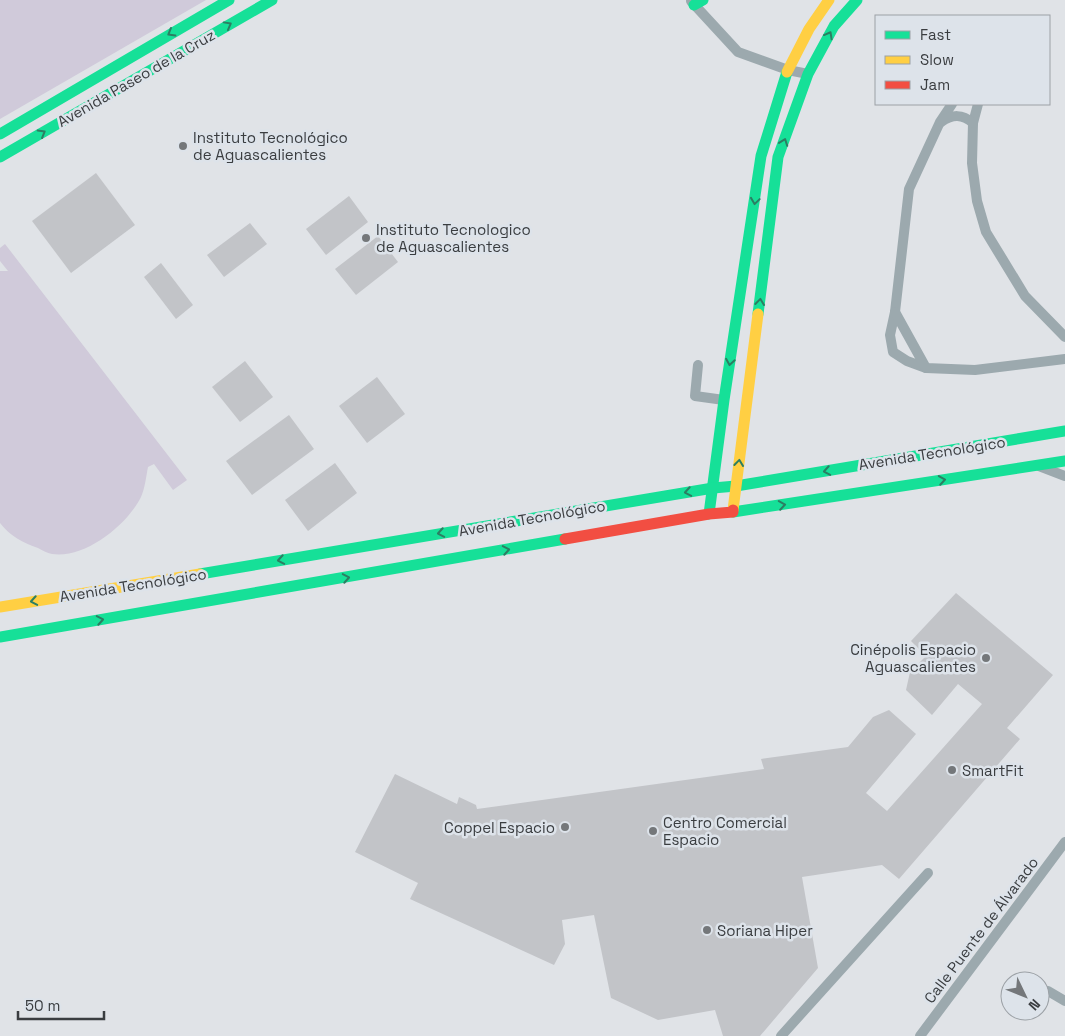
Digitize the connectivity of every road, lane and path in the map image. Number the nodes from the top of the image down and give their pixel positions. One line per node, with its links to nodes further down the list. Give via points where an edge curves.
1 (229, 0): 12 (main road, Avenida Paseo de la Cruz, one-way to 12)
2 (272, 0): 13 (main road, Avenida Paseo de la Cruz, one-way to 2)
3 (829, 0): 6 (main road, via 809,29)
4 (857, 0): 7 (main road, one-way to 4, via 834,26)
5 (696, 2): 6 (street, via 738,52)
6 (788, 70): 7 (street); 19 (main road, one-way to 19, via 762,156)
7 (808, 74): 24 (main road, one-way to 7, via 778,157)
8 (951, 105): 10 (street)
9 (978, 105): 11 (street)
10 (940, 122): 11 (street, via 956,116); 14 (street, via 909,189)
11 (972, 123): 15 (street, via 972,163 986,232 1024,296)
12 (0, 134)
13 (0, 157)
14 (895, 312): 18 (street); 18 (street, via 890,335 893,352)
15 (1065, 337)
16 (1065, 359): 18 (street, via 975,370)
17 (698, 365): 19 (street, via 695,396)
18 (926, 368)
19 (724, 400): 25 (main road)
20 (1065, 431): 24 (main road, Avenida Tecnológico, one-way to 24)
21 (1065, 461): 22 (main road, Avenida Tecnológico)
22 (1038, 465): 23 (street); 26 (main road, Avenida Tecnológico, one-way to 22)
23 (1065, 476)
24 (736, 486): 25 (main road, Avenida Tecnológico); 26 (main road)
25 (713, 488): 27 (main road); 28 (main road, Avenida Tecnológico, one-way to 28)
26 (733, 512): 27 (main road, Avenida Tecnológico)
27 (709, 514): 29 (main road, Avenida Tecnológico, one-way to 27)
28 (0, 607)
29 (0, 637)
30 (1065, 842): 35 (street, Calle Puente de Álvarado)
31 (928, 872): 34 (street)
32 (1050, 991): 33 (street)
33 (1065, 1001)
34 (781, 1036)
35 (920, 1036)

